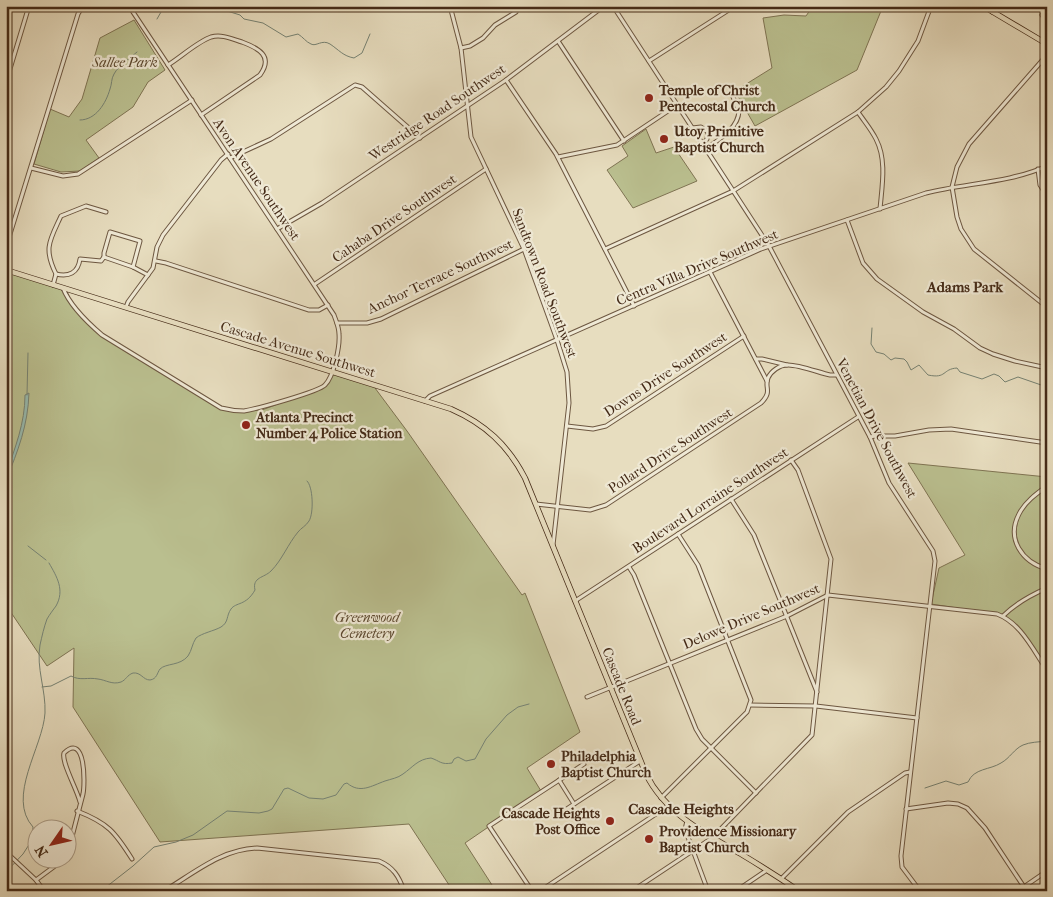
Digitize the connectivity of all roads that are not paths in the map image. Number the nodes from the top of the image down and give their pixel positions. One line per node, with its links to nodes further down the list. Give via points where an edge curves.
1 (29, 6): 24 (street)
2 (83, 6): 39 (street)
3 (129, 6): 22 (street, Avon Avenue Southwest)
4 (328, 6): 5 (street, via 348,9)
5 (362, 6)
6 (450, 6): 19 (street, Sandtown Road Southwest)
7 (604, 6): 17 (street, Westridge Road Southwest)
8 (613, 6): 21 (street, Venetian Drive Southwest)
9 (735, 6): 21 (street)
10 (931, 6): 29 (street, via 918,41 899,71)
11 (983, 6): 14 (main road)
12 (996, 6): 14 (street)
13 (516, 12): 19 (street, via 495,25 483,38)
14 (992, 12): 18 (main road)
15 (1047, 12): 16 (street, via 1042,15)
16 (1047, 22)
17 (558, 41): 23 (street, Westridge Road Southwest); 33 (street)
18 (1047, 44)
19 (461, 48): 28 (street, Sandtown Road Southwest)
20 (1047, 55): 42 (street, via 969,144 957,167)
21 (649, 61): 27 (street, Venetian Drive Southwest)
22 (168, 65): 26 (street, Avon Avenue Southwest); 30 (street, via 217,36 254,47 262,54 265,65 260,75)
23 (506, 80): 28 (street, Westridge Road Southwest); 37 (street)
24 (6, 82)
25 (733, 98): 35 (street, via 739,111 736,124)
26 (192, 100): 30 (street, Avon Avenue Southwest); 39 (street, via 78,174 63,176)
27 (677, 105): 31 (street, Venetian Drive Southwest); 33 (street)
28 (467, 106): 32 (street, Westridge Road Southwest); 40 (street, Sandtown Road Southwest, via 471,137)
29 (858, 112): 43 (street); 45 (street, via 876,138 881,156)
30 (201, 114): 36 (street, Avon Avenue Southwest)
31 (692, 128): 34 (street, Venetian Drive Southwest); 34 (street, via 701,126 708,132)
32 (420, 138): 36 (street, via 362,87 355,85 271,139); 48 (street, Westridge Road Southwest)
33 (624, 141): 37 (street, via 609,148)
34 (703, 144): 35 (street, Venetian Drive Southwest)
35 (706, 149): 43 (street, Venetian Drive Southwest)
36 (229, 156): 48 (street, Avon Avenue Southwest); 54 (street, via 221,160 163,235)
37 (558, 158): 52 (street)
38 (1047, 166): 41 (street, Centra Villa Drive Southwest)
39 (31, 168): 50 (street)
40 (486, 169): 51 (street, Sandtown Road Southwest); 60 (street, Cahaba Drive Southwest)
41 (1038, 170): 42 (street, Centra Villa Drive Southwest); 44 (street, via 1040,184)
42 (952, 187): 45 (street, Centra Villa Drive Southwest); 66 (street, via 959,223 974,249)
43 (733, 191): 49 (street, Venetian Drive Southwest); 52 (street)
44 (1047, 196)
45 (880, 209): 47 (street, Centra Villa Drive Southwest)
46 (106, 212): 58 (street, via 86,206 61,216 48,246)
47 (847, 220): 49 (street, Centra Villa Drive Southwest); 72 (street, via 863,263 877,279 980,348 1015,362)
48 (277, 229): 60 (street, Avon Avenue Southwest)
49 (769, 246): 57 (street, Centra Villa Drive Southwest); 74 (street, Venetian Drive Southwest)
50 (6, 247)
51 (524, 249): 67 (street, Anchor Terrace Southwest, via 382,319 367,323); 69 (street, Sandtown Road Southwest)
52 (605, 249): 64 (street)
53 (104, 257): 55 (street); 55 (street, via 110,232 140,241); 58 (street, via 101,261 80,259 73,273)
54 (156, 261): 59 (street); 63 (street, via 309,310 319,310)
55 (132, 267): 59 (street)
56 (6, 270): 61 (main road, Cascade Avenue Southwest)
57 (710, 272): 64 (street, Centra Villa Drive Southwest); 68 (street)
58 (56, 274): 61 (street)
59 (148, 276): 65 (street)
60 (314, 284): 63 (street, Avon Avenue Southwest)
61 (53, 285): 62 (main road, Cascade Avenue Southwest)
62 (63, 288): 65 (main road, Cascade Avenue Southwest); 73 (street, via 69,300 102,335 221,408 244,411 273,404 323,387)
63 (328, 305): 67 (street, Avon Avenue Southwest)
64 (634, 306): 69 (street, Centra Villa Drive Southwest)
65 (126, 307): 73 (main road, Cascade Avenue Southwest)
66 (1047, 307)
67 (337, 323): 73 (street, Avon Avenue Southwest, via 339,342)
68 (744, 336): 70 (street); 78 (street, Downs Drive Southwest, via 606,426 593,429)
69 (557, 340): 76 (street, Centra Villa Drive Southwest); 78 (street, Sandtown Road Southwest, via 568,382)
70 (756, 359): 71 (street); 75 (street)
71 (788, 365): 74 (street); 75 (street, via 774,371)
72 (1047, 368)
73 (332, 372): 76 (main road, Cascade Avenue Southwest)
74 (836, 375): 77 (street, Venetian Drive Southwest)
75 (767, 381): 84 (street, Pollard Drive Southwest, via 768,393 761,403 606,505 590,510)
76 (425, 401): 85 (main road, Cascade Avenue Southwest, via 466,416 496,436 518,464)
77 (858, 417): 79 (street, Venetian Drive Southwest); 81 (street, Boulevard Lorraine Southwest)
78 (567, 426): 84 (street, Sandtown Road Southwest)
79 (870, 437): 80 (street, via 951,429); 93 (street, Venetian Drive Southwest, via 889,483 933,552 935,562)
80 (1047, 443)
81 (791, 460): 83 (street, Boulevard Lorraine Southwest); 91 (street, via 798,470 830,552 832,567)
82 (1047, 486): 89 (street, via 1025,505 1015,523 1015,532 1018,547 1025,558)
83 (731, 499): 86 (street, Boulevard Lorraine Southwest); 94 (street, via 754,535)
84 (557, 506): 85 (street, Pollard Drive Southwest); 87 (street, Sandtown Road Southwest)
85 (537, 507): 87 (main road, Cascade Road)
86 (678, 534): 88 (street, Boulevard Lorraine Southwest); 96 (street, via 698,564)
87 (553, 546): 92 (main road, Cascade Road)
88 (629, 567): 92 (street, Boulevard Lorraine Southwest); 97 (street)
89 (1047, 569)
90 (1047, 588): 95 (street)
91 (828, 595): 93 (street, Delowe Drive Southwest); 94 (street, Delowe Drive Southwest); 100 (street)
92 (575, 601): 99 (main road, Cascade Road)
93 (930, 606): 95 (street, Delowe Drive Southwest); 104 (street, Venetian Drive Southwest)
94 (787, 616): 96 (street, Delowe Drive Southwest); 100 (street)
95 (1004, 616): 98 (street, via 1020,631)
96 (728, 640): 97 (street, Delowe Drive Southwest); 102 (street, via 750,695)
97 (669, 664): 99 (street, Delowe Drive Southwest); 105 (street, via 696,728)
98 (1047, 670)
99 (610, 687): 101 (street, Delowe Drive Southwest); 106 (main road, Cascade Road)
100 (817, 693): 103 (street)
101 (587, 697)
102 (750, 705): 103 (street); 105 (street)
103 (816, 706): 104 (street); 110 (street, via 810,738)
104 (917, 718): 108 (street, Venetian Drive Southwest)
105 (711, 747): 110 (street); 111 (street)
106 (640, 761): 111 (main road, Cascade Road); 113 (street)
107 (584, 764): 109 (street)
108 (910, 772): 115 (street, Venetian Drive Southwest); 127 (street, via 848,812)
109 (559, 780): 113 (street); 134 (street, via 489,826)
110 (756, 793): 120 (street)
111 (660, 798): 114 (main road, Cascade Road)
112 (80, 802): 112 (street, via 85,784 84,766 79,752 70,749 64,753 63,760); 116 (street)
113 (574, 804): 117 (street)
114 (668, 806): 119 (main road, Cascade Road); 135 (street)
115 (906, 809): 129 (street, via 948,803 967,808 981,823); 139 (street, Venetian Drive Southwest, via 901,862)
116 (77, 811): 118 (street); 123 (street, via 112,830)
117 (562, 812)
118 (75, 820)
119 (687, 821): 120 (main road, Cascade Road); 121 (street, via 685,829)
120 (712, 838): 121 (street); 125 (main road, Cascade Road)
121 (693, 850): 136 (street); 137 (street)
122 (6, 852): 128 (street)
123 (132, 859)
124 (50, 870): 128 (street)
125 (767, 870): 127 (main road, Cascade Road); 138 (street)
126 (1047, 871): 129 (street)
127 (781, 879): 130 (main road, Cascade Road)
128 (36, 880): 131 (street)
129 (1024, 887): 140 (street)
130 (795, 890)
131 (44, 891)
132 (164, 891): 133 (street, via 219,856 252,848 379,861 393,869)
133 (404, 891)
134 (532, 891)
135 (540, 891)
136 (632, 891)
137 (708, 891)
138 (736, 891)
139 (920, 891)
140 (1018, 891)

